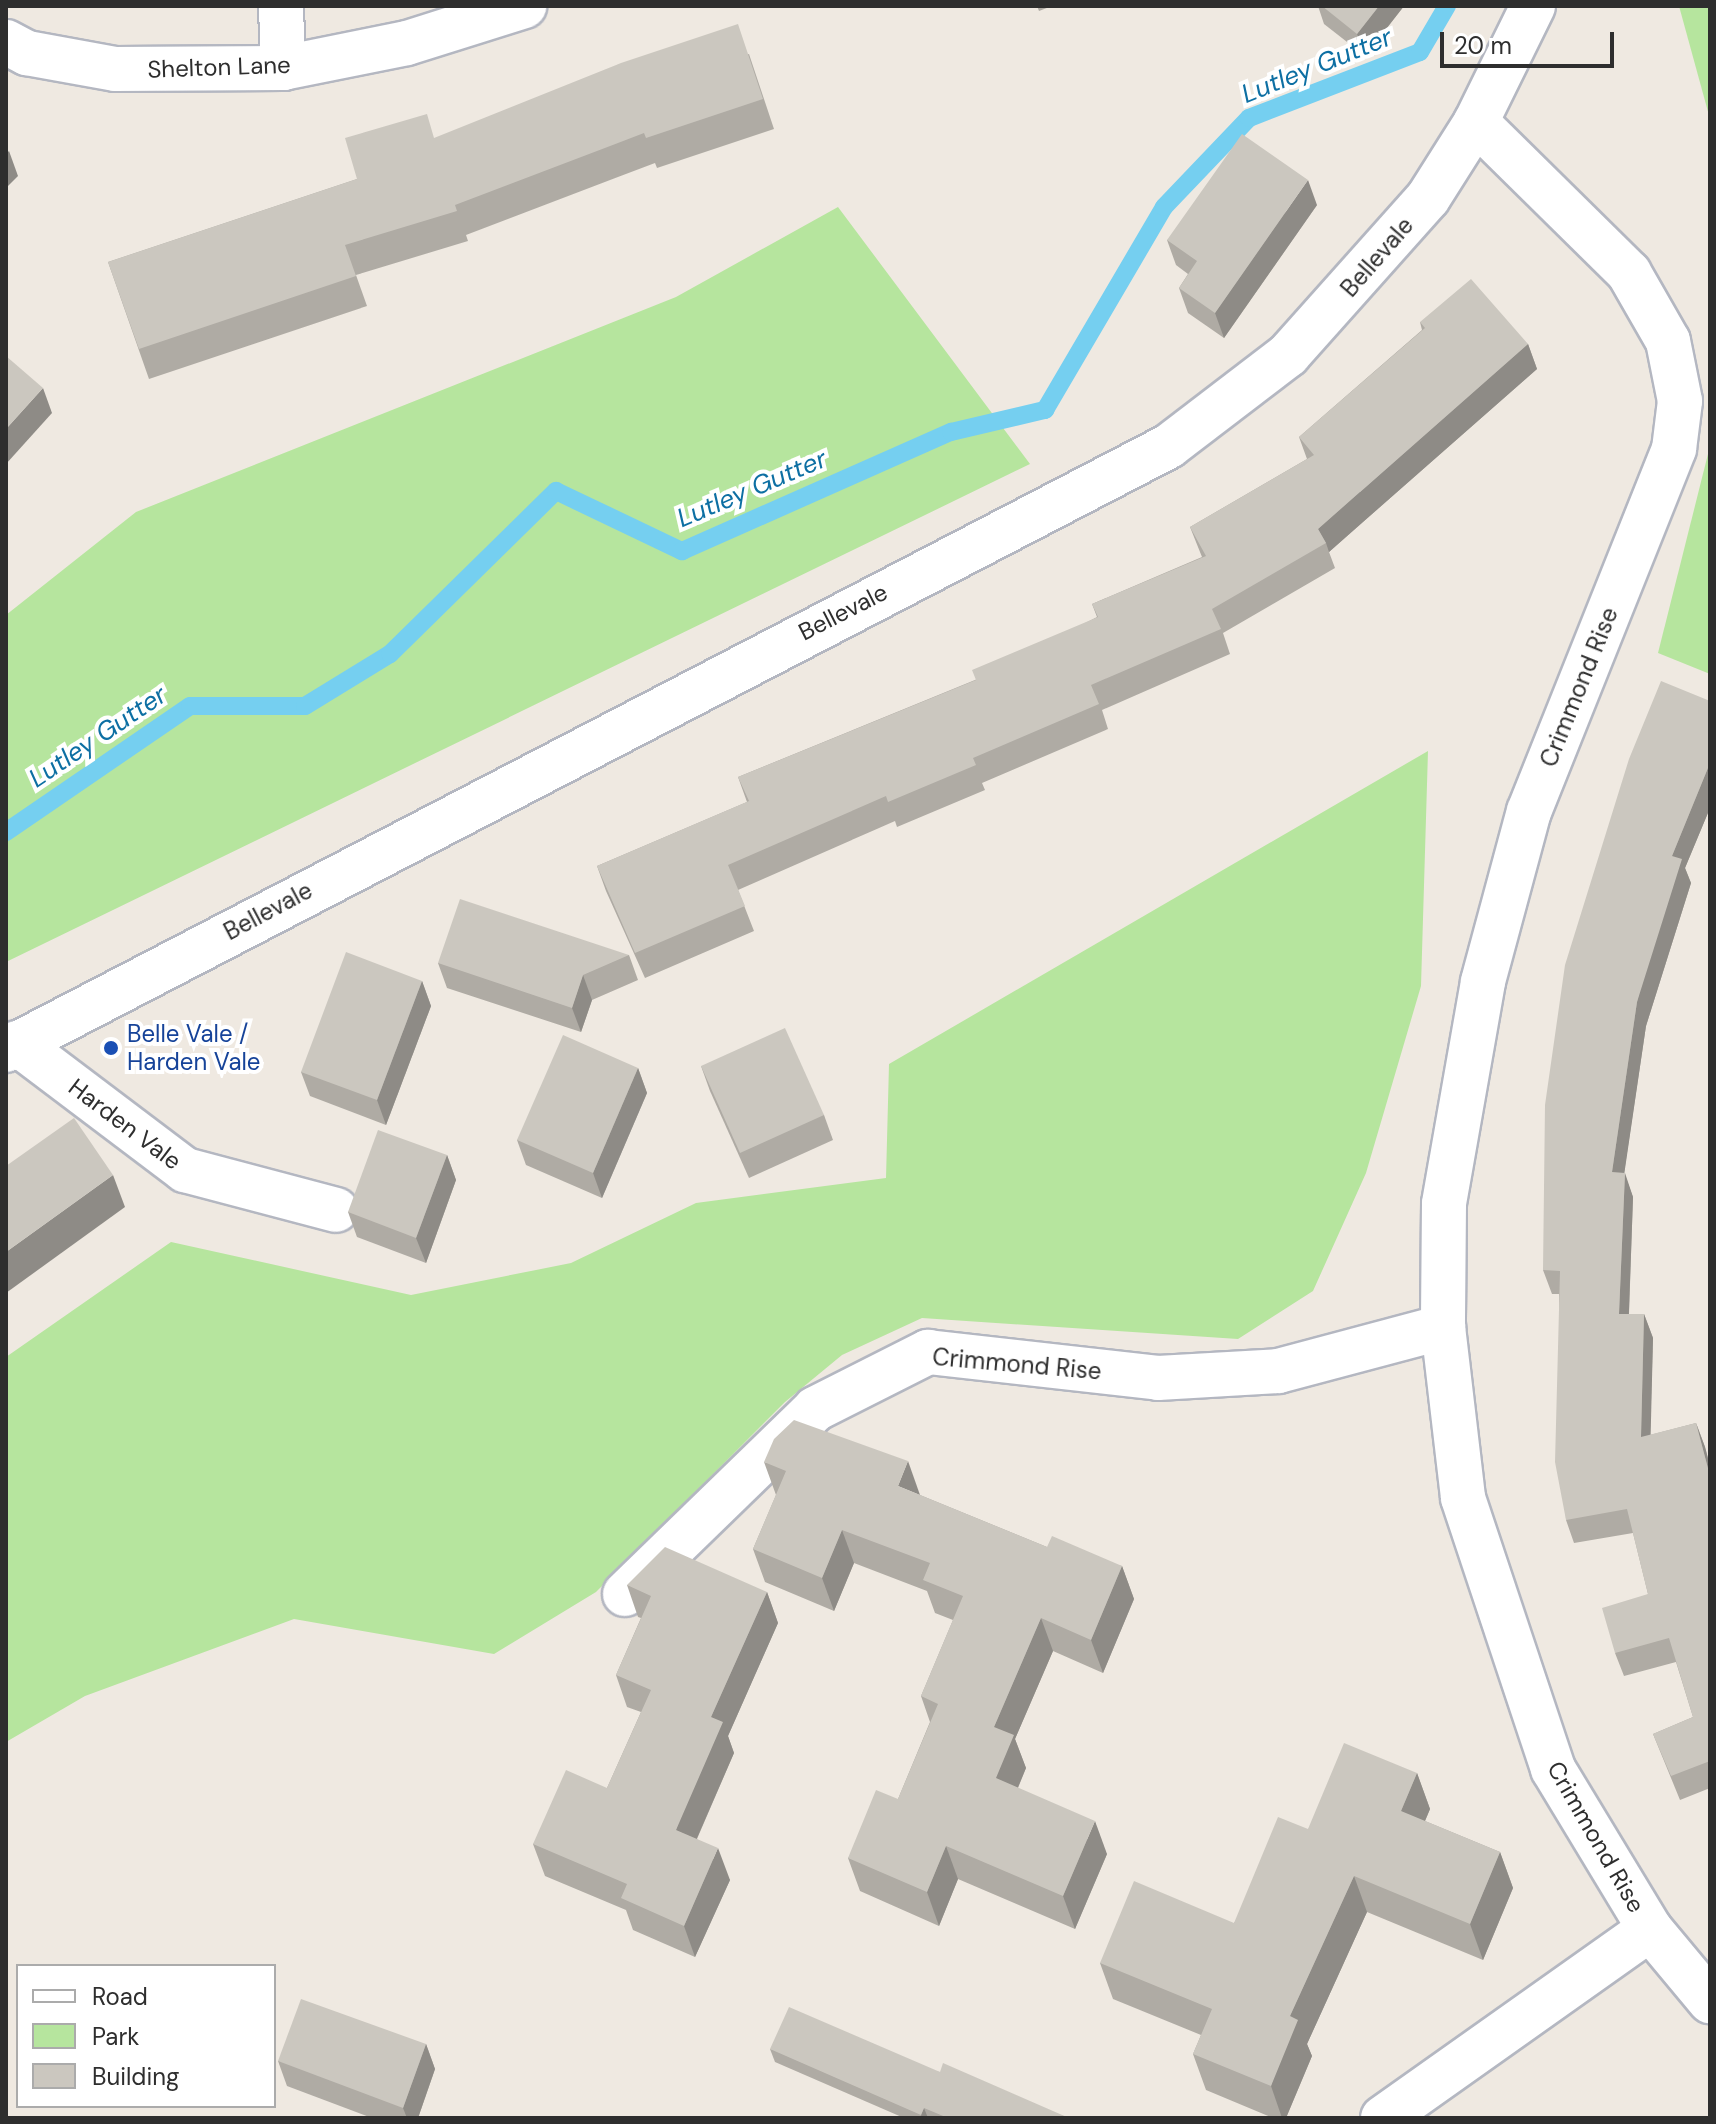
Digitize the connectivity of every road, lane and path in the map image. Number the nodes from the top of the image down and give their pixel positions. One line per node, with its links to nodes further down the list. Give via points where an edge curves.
1 (281, 6): 5 (street)
2 (524, 6): 5 (street, Shelton Lane, via 407,43)
3 (1533, 6): 6 (street, Bellevale)
4 (6, 42): 5 (street, Shelton Lane, via 27,53 115,69)
5 (283, 68)
6 (1476, 122): 7 (street, Bellevale, via 1428,198 1308,334 1169,446); 9 (street, Crimmond Rise, via 1629,273 1668,341 1680,401 1674,449 1529,811 1483,982 1444,1204)
7 (11, 1046): 8 (street, Harden Vale, via 185,1170)
8 (336, 1210)
9 (1443, 1327): 10 (street, Crimmond Rise, via 1278,1371 1158,1378 928,1352 815,1409); 11 (street, Crimmond Rise, via 1463,1498 1519,1680 1553,1769)
10 (625, 1594)
11 (1650, 1929): 12 (street, Crimmond Rise); 13 (street, Crimmond Rise)
12 (1710, 2001)
13 (1383, 2118)

